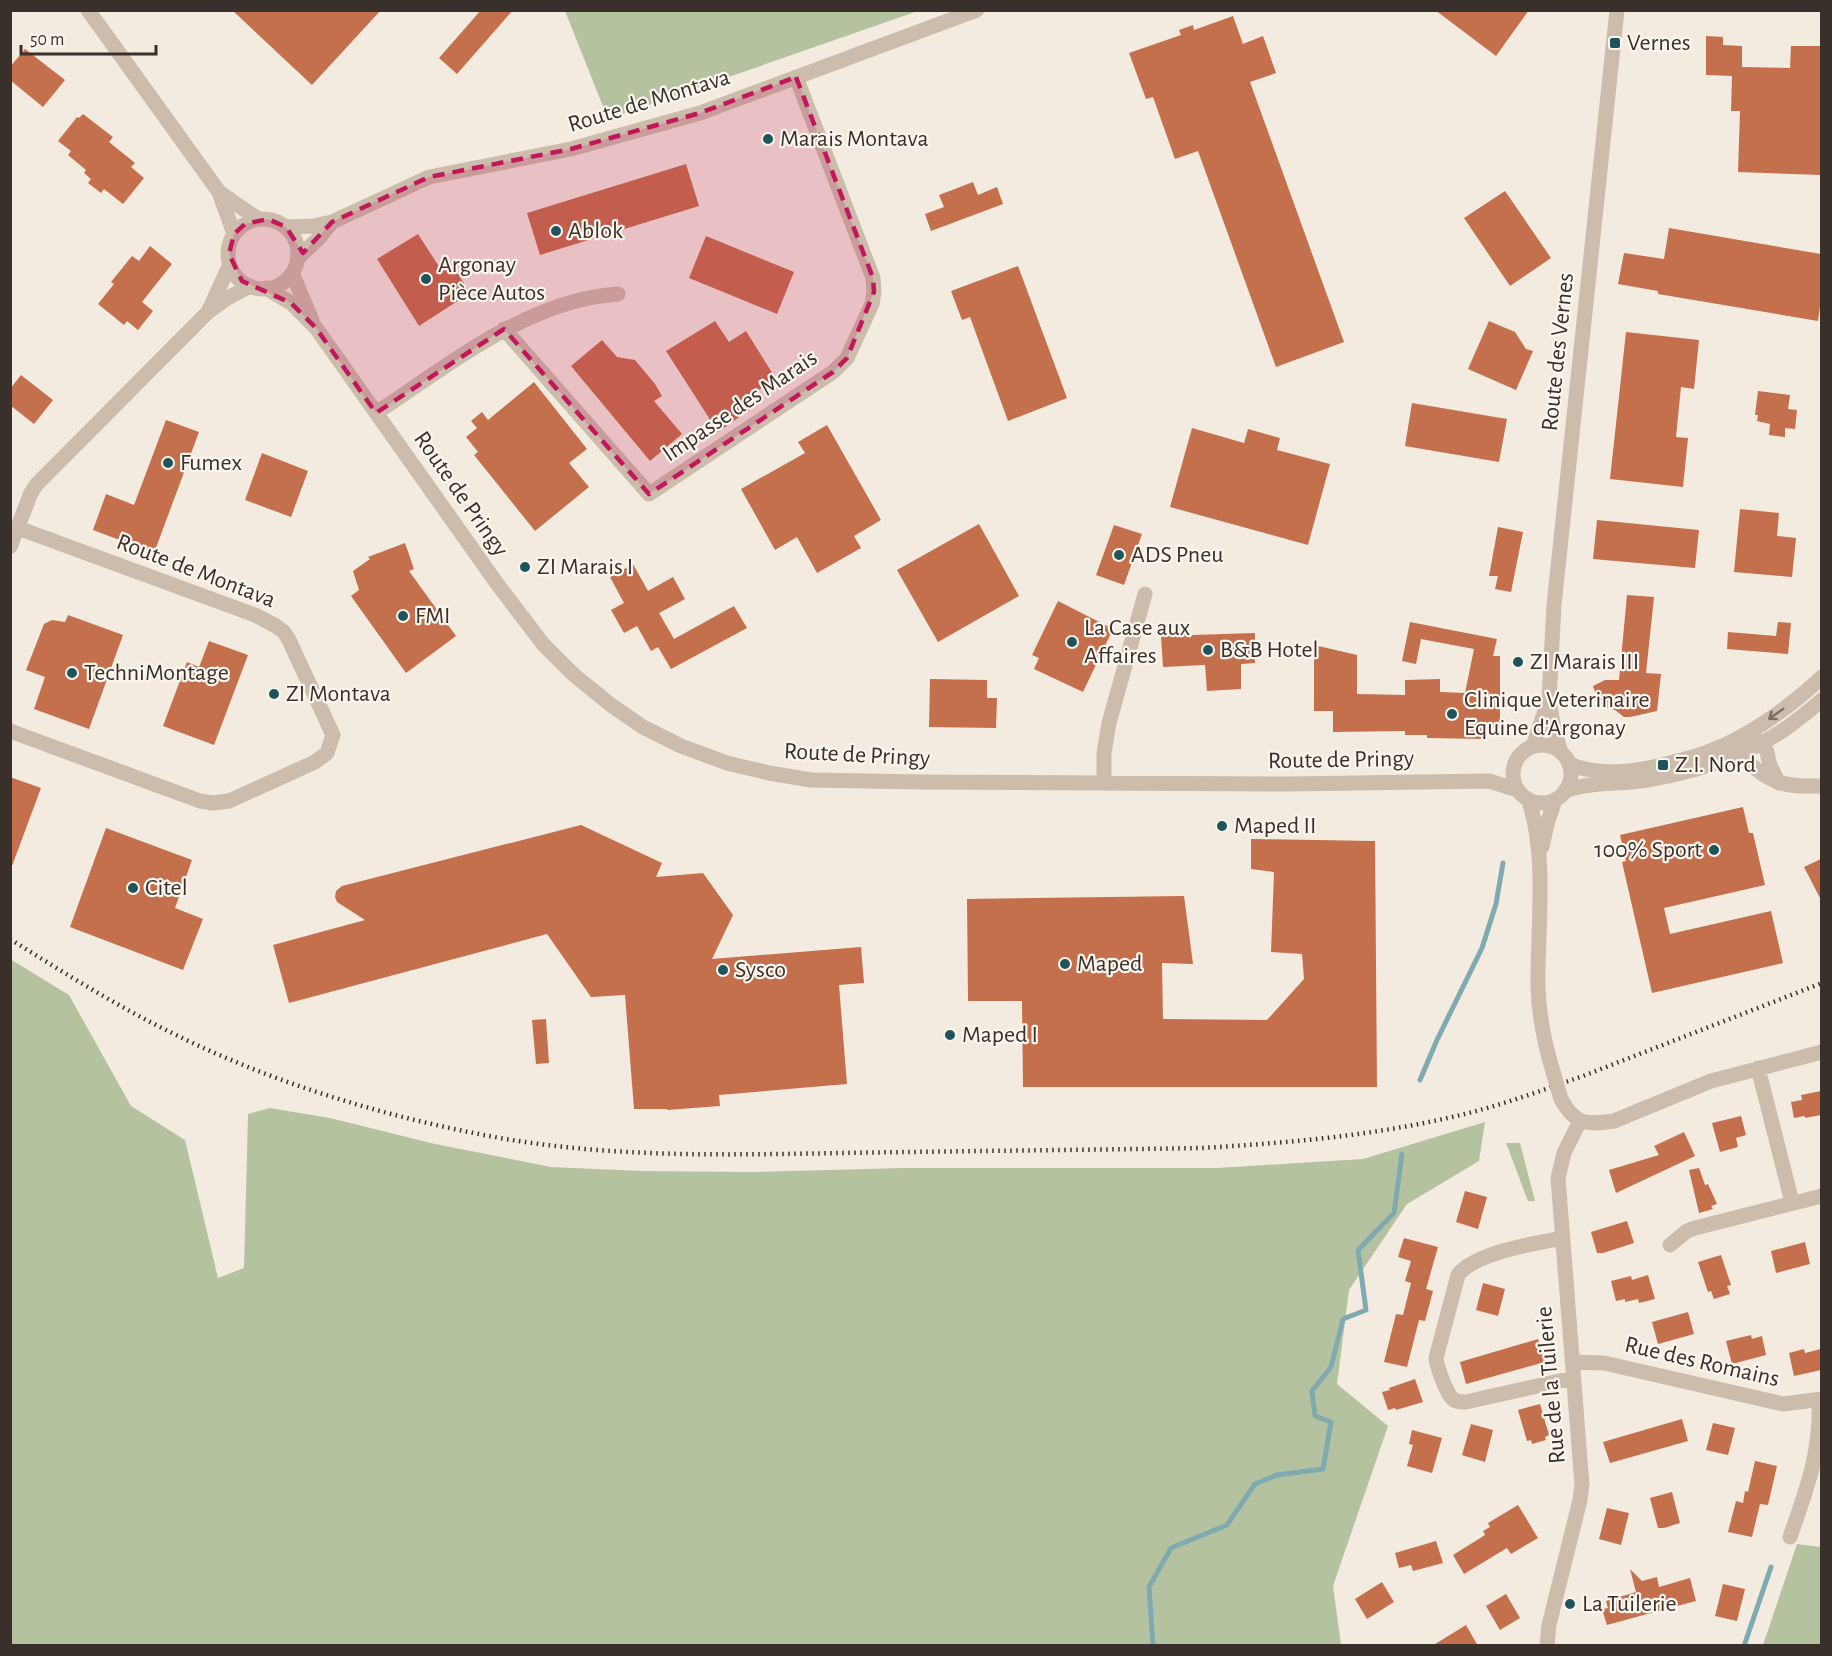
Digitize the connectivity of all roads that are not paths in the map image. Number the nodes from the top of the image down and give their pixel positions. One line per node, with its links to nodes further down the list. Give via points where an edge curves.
1 (88, 10): 5 (street)
2 (977, 10): 4 (street, Route de Montava)
3 (1617, 10): 24 (street, Route des Vernes, via 1554,605)
4 (796, 77): 7 (street, Route de Montava, via 700,113 572,148 429,177); 18 (street, Impasse des Marais, via 873,278 872,304 847,358 833,372 648,494)
5 (219, 192): 6 (street); 9 (street)
6 (258, 219): 8 (street); 9 (street)
7 (332, 222): 8 (street, Route de Montava); 10 (street, Route de Montava)
8 (286, 227): 10 (street, via 296,241)
9 (234, 234): 11 (street)
10 (298, 258): 12 (street)
11 (230, 264): 13 (street); 16 (street)
12 (292, 273): 14 (street, via 281,284); 17 (street, Route de Pringy)
13 (250, 286): 14 (street); 16 (street)
14 (266, 288): 17 (street, Route de Pringy, via 291,303)
15 (618, 294): 18 (street, via 561,306)
16 (208, 312): 20 (street, via 36,485)
17 (316, 328): 19 (street, Route de Pringy)
18 (504, 329): 19 (street)
19 (376, 413): 34 (street, Route de Pringy, via 543,644 574,675 643,727 727,763 812,780)
20 (18, 528): 21 (street); 26 (street, Route de Montava, via 276,626 293,648 333,735 327,753 315,762 229,801 213,803)
21 (10, 547)
22 (1145, 594): 34 (street, via 1109,723)
23 (1821, 677): 27 (street, one-way to 27)
24 (1549, 699): 29 (street, Route des Vernes); 31 (street, Route des Vernes, via 1554,730)
25 (1821, 700): 28 (street)
26 (10, 731)
27 (1745, 734): 28 (street); 30 (street); 31 (street, via 1706,753 1642,769 1586,770)
28 (1762, 742): 30 (street); 35 (street)
29 (1533, 746): 31 (street, via 1548,745); 32 (street)
30 (1742, 752): 35 (street, via 1760,772); 38 (street, via 1663,777 1588,784)
31 (1565, 758): 38 (street, via 1570,780)
32 (1516, 761): 33 (street); 37 (street, via 1513,776)
33 (1489, 781): 34 (street, Route de Pringy); 37 (street, Route de Pringy)
34 (1104, 783)
35 (1779, 783): 36 (street)
36 (1821, 786)
37 (1523, 795): 38 (street, via 1542,803); 39 (street, via 1533,816)
38 (1560, 795): 39 (street, via 1547,824)
39 (1539, 859): 42 (street, bridge, via 1538,990 1545,1044 1561,1099 1568,1112)
40 (1821, 1052): 41 (street)
41 (1758, 1068): 42 (street, via 1711,1081 1614,1121); 44 (street)
42 (1580, 1121): 45 (street, Rue de la Tuilerie, via 1559,1168)
43 (1821, 1196): 44 (street)
44 (1792, 1203): 46 (street, via 1695,1228)
45 (1563, 1238): 47 (street, Rue de la Tuilerie); 48 (street, via 1497,1254 1462,1269 1436,1358 1451,1397 1457,1401)
46 (1670, 1245)
47 (1572, 1362): 48 (street, Rue de la Tuilerie); 49 (street, Rue des Romains, via 1604,1363 1783,1404)
48 (1573, 1378): 51 (street, Rue de la Tuilerie, via 1582,1485)
49 (1820, 1399): 50 (street, via 1820,1430 1813,1465)
50 (1790, 1537)
51 (1547, 1646)

